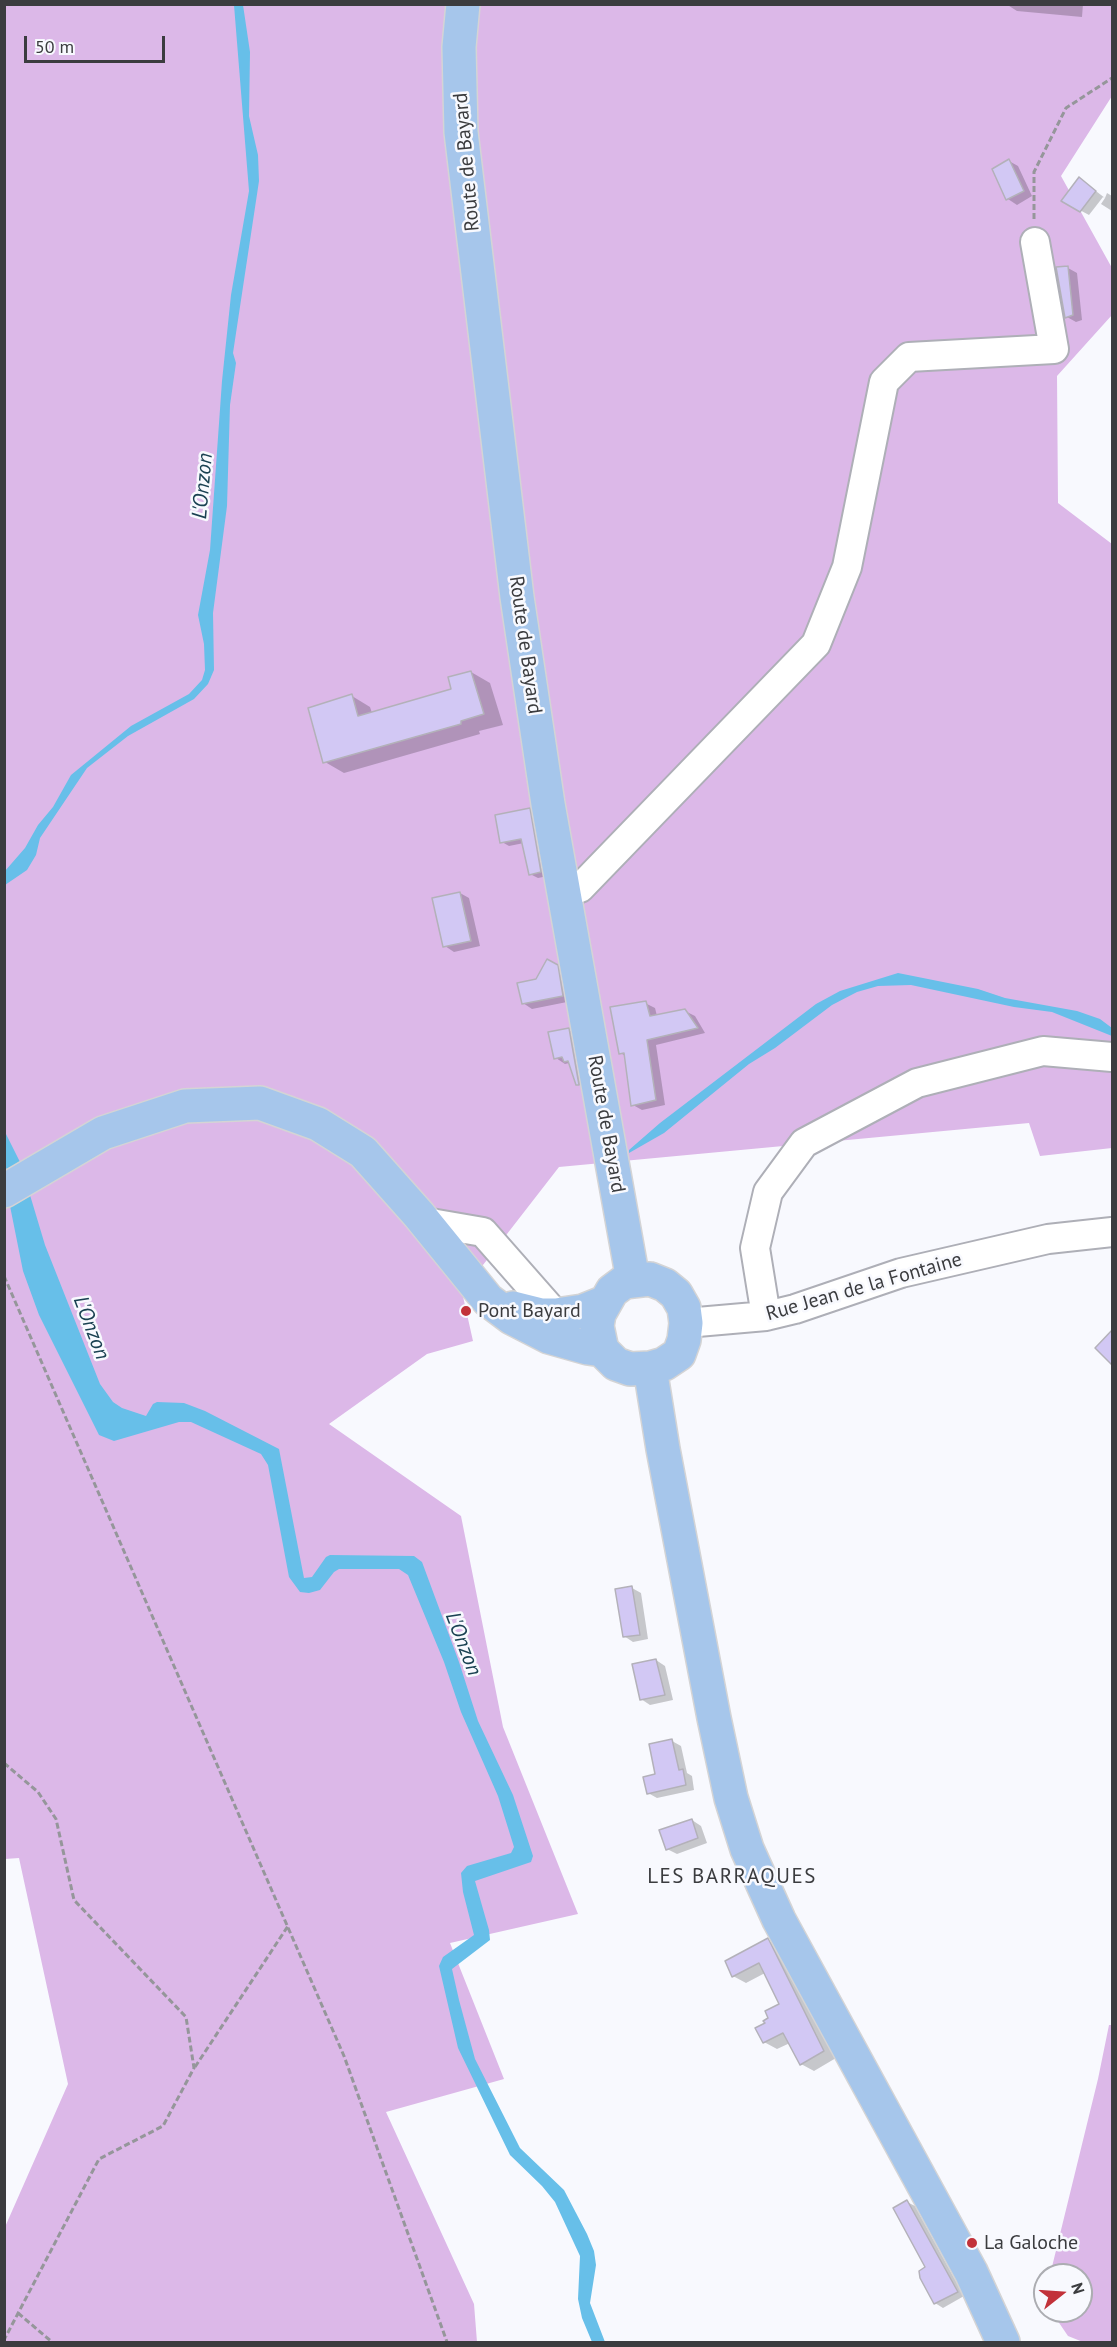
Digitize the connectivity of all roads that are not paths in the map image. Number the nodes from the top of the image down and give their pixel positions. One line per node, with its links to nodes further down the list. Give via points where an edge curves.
1 (463, 4): 3 (main road, Route de Bayard, via 459,47 461,132 517,597)
2 (1035, 242): 3 (street, via 1054,349 909,357 884,382 848,567 816,644 580,888)
3 (564, 893): 8 (main road, Route de Bayard)
4 (1113, 1057): 12 (street, via 1043,1051 917,1083 804,1143 768,1192 755,1248)
5 (4, 1191): 6 (main road, via 103,1133 185,1106 260,1103 318,1124 363,1152)
6 (422, 1218): 9 (main road); 11 (street, via 483,1232)
7 (1113, 1232): 12 (street, Rue Jean de la Fontaine, via 1048,1239 901,1273)
8 (633, 1280): 10 (main road, via 612,1291); 13 (main road, via 650,1280 676,1294)
9 (488, 1300): 11 (main road, via 523,1311); 14 (main road, via 538,1332)
10 (603, 1303): 11 (main road); 14 (main road, via 597,1326)
11 (556, 1315)
12 (766, 1316): 13 (street, Rue Jean de la Fontaine)
13 (686, 1323): 15 (main road, via 679,1354)
14 (602, 1350): 15 (main road, via 616,1364 630,1370)
15 (650, 1368): 16 (main road, via 730,1798 747,1850 779,1920 971,2272)
16 (1003, 2343)

